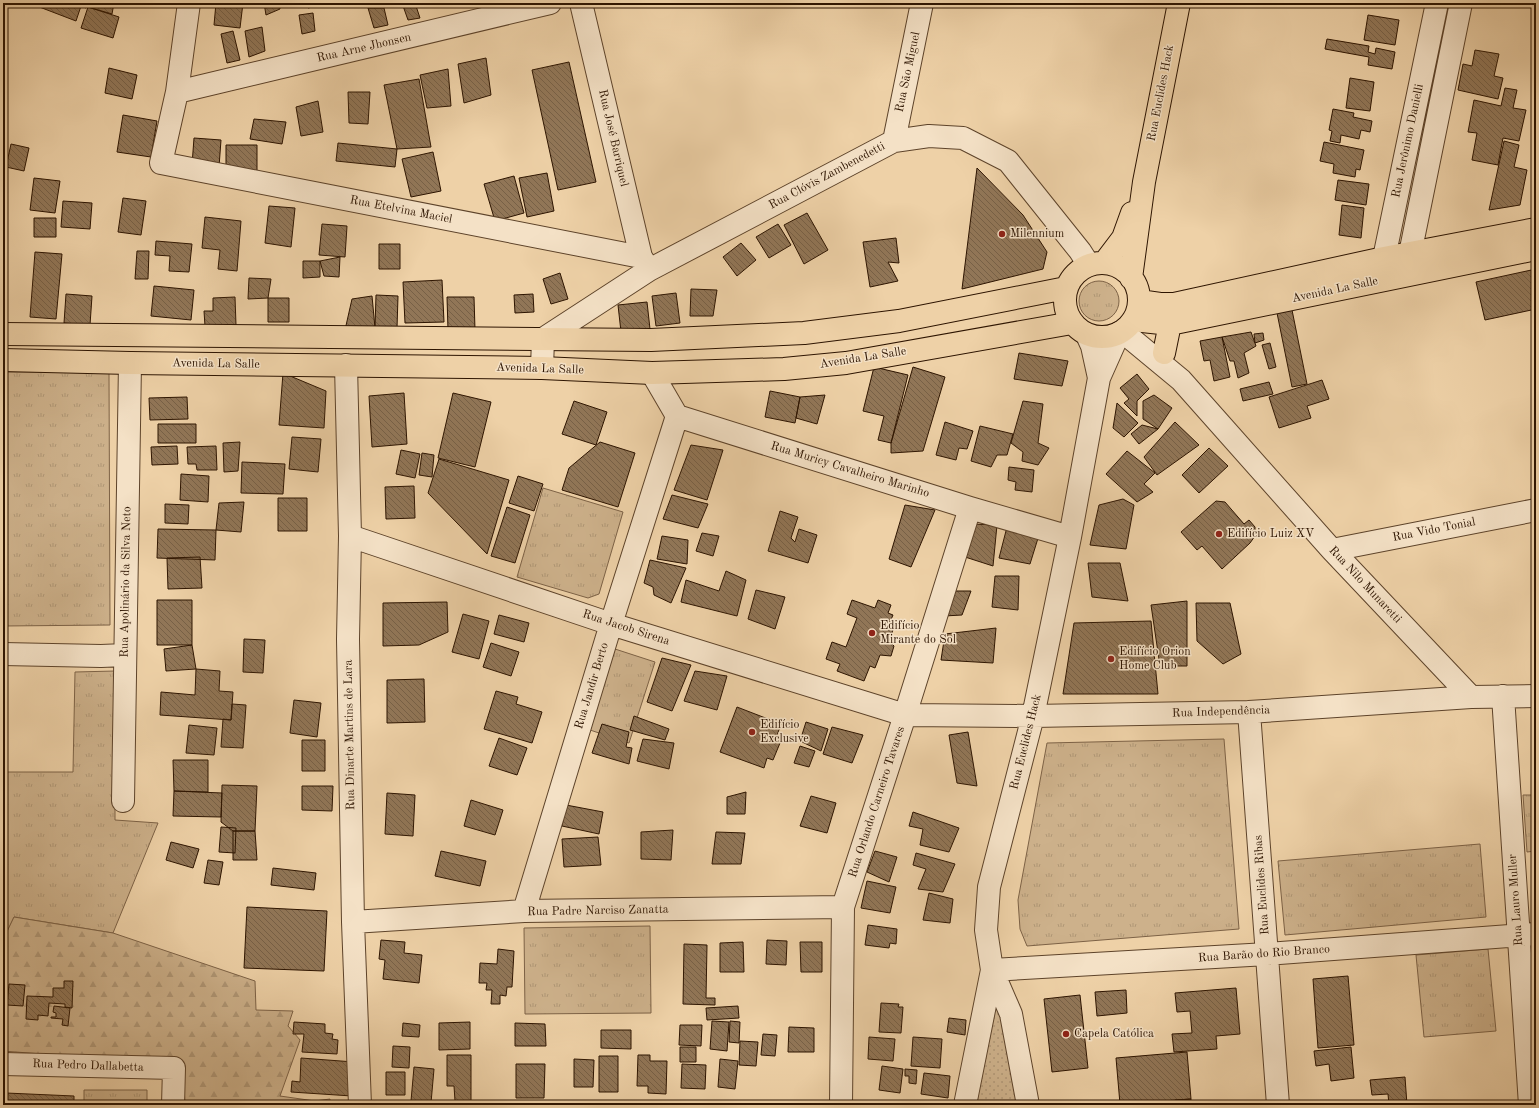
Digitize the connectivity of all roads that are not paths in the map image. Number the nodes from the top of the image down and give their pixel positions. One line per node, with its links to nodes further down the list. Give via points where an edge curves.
1 (189, 3): 8 (street)
2 (550, 3): 8 (street, Rua Arne Jhonsen)
3 (581, 3): 16 (street, Rua José Barriquel)
4 (922, 3): 11 (street, Rua São Miguel)
5 (1179, 3): 12 (main road, Rua Euclides Hack)
6 (1436, 7): 7 (street); 9 (street, Rua Jerônimo Danielli)
7 (1460, 9): 10 (street, Rua Jerônimo Danielli)
8 (177, 92): 16 (street, Rua Etelvina Maciel, via 161,164)
9 (1413, 117): 10 (street); 15 (street, Rua Jerônimo Danielli)
10 (1438, 121): 18 (street, Rua Jerônimo Danielli)
11 (894, 141): 16 (street, Rua Clóvis Zambenedetti); 17 (street, Rua Clóvis Zambenedetti, via 929,136 963,138 1008,161 1080,251)
12 (1144, 182): 17 (main road, Rua Euclides Hack, via 1123,238); 19 (main road, Rua Euclides Hack)
13 (1536, 229): 18 (main road, Avenida La Salle)
14 (1536, 249): 18 (main road, Avenida La Salle)
15 (1384, 258): 18 (main road, Avenida La Salle); 20 (street, Rua Jerônimo Danielli); 22 (main road, Avenida La Salle)
16 (645, 264): 28 (street, Rua Clóvis Zambenedetti)
17 (1097, 264): 19 (main road, via 1120,268); 21 (main road, via 1074,275)
18 (1412, 264): 20 (main road, Avenida La Salle)
19 (1131, 278): 24 (main road, via 1137,289)
20 (1387, 280): 22 (main road, Avenida La Salle)
21 (1066, 288): 23 (main road); 25 (main road, via 1065,306)
22 (1172, 314): 24 (main road, Avenida La Salle); 30 (main road)
23 (899, 321): 28 (main road, via 804,333 651,340); 29 (main road)
24 (1129, 322): 25 (main road, via 1105,337); 30 (street, Rua Nilo Munaretti); 37 (street, Rua Euclides Hack); 38 (street, Rua Nilo Munaretti)
25 (1080, 329): 29 (main road, Avenida La Salle); 37 (street, Rua Euclides Hack, via 1092,346)
26 (3, 334): 27 (main road)
27 (62, 335): 28 (main road); 32 (main road)
28 (543, 339): 35 (street)
29 (905, 352): 36 (main road, Avenida La Salle, via 846,363 784,369)
30 (1164, 353): 38 (street, Rua Nilo Munaretti)
31 (3, 360): 32 (main road, Avenida La Salle)
32 (59, 361): 33 (main road, Avenida La Salle)
33 (130, 363): 34 (main road, Avenida La Salle); 47 (street, Rua Apolinário da Silva Neto)
34 (346, 365): 35 (main road, Avenida La Salle); 42 (street, Rua Dinarte Martins de Lara)
35 (542, 368): 36 (main road, Avenida La Salle)
36 (652, 373): 39 (street)
37 (1098, 378): 43 (street, Rua Euclides Hack)
38 (1181, 380): 44 (street, Rua Nilo Munaretti)
39 (677, 416): 40 (street, Rua Muricy Cavalheiro Marinho); 45 (street, Rua Jandir Berto)
40 (970, 508): 43 (street, Rua Muricy Cavalheiro Marinho); 52 (street, Rua Orlando Carneiro Tavares)
41 (1536, 510): 44 (street, Rua Vido Tonial)
42 (350, 536): 45 (street, Rua Jacob Sirena); 57 (street, Rua Dinarte Martins de Lara, via 348,639)
43 (1070, 537): 53 (street, Rua Euclides Hack)
44 (1332, 550): 50 (street, Rua Nilo Munaretti)
45 (611, 624): 52 (street, Rua Jacob Sirena); 56 (street, Rua Jandir Berto)
46 (3, 654): 47 (street)
47 (125, 655): 54 (street, Rua Apolinário da Silva Neto)
48 (1503, 696): 49 (street, Rua Independência); 50 (street, Rua Independência); 58 (street, Rua Lauro Muller)
49 (1536, 696)
50 (1471, 697): 51 (street, Rua Independência)
51 (1249, 712): 53 (street, Rua Independência); 59 (street, Rua Euclides Ribas)
52 (905, 715): 53 (street, Rua Independência); 55 (street, Rua Orlando Carneiro Tavares)
53 (1033, 716): 60 (street, Rua Euclides Hack, via 989,887 986,930)
54 (123, 800)
55 (843, 907): 56 (street, Rua Padre Narciso Zanatta); 64 (street, Rua Orlando Carneiro Tavares)
56 (524, 911): 57 (street, Rua Padre Narciso Zanatta)
57 (353, 922): 63 (street, Rua Dinarte Martins de Lara)
58 (1527, 935): 59 (street, Rua Barão do Rio Branco); 68 (street, Rua Lauro Muller)
59 (1267, 954): 60 (street, Rua Barão do Rio Branco); 67 (street, Rua Euclides Ribas)
60 (992, 970): 65 (street, Rua Euclides Hack); 66 (street, via 1011,1014)
61 (3, 1064): 62 (street, Rua Pedro Dallabetta, via 174,1068)
62 (173, 1105)
63 (360, 1105)
64 (841, 1105)
65 (965, 1105)
66 (1028, 1105)
67 (1278, 1105)
68 (1530, 1105)

